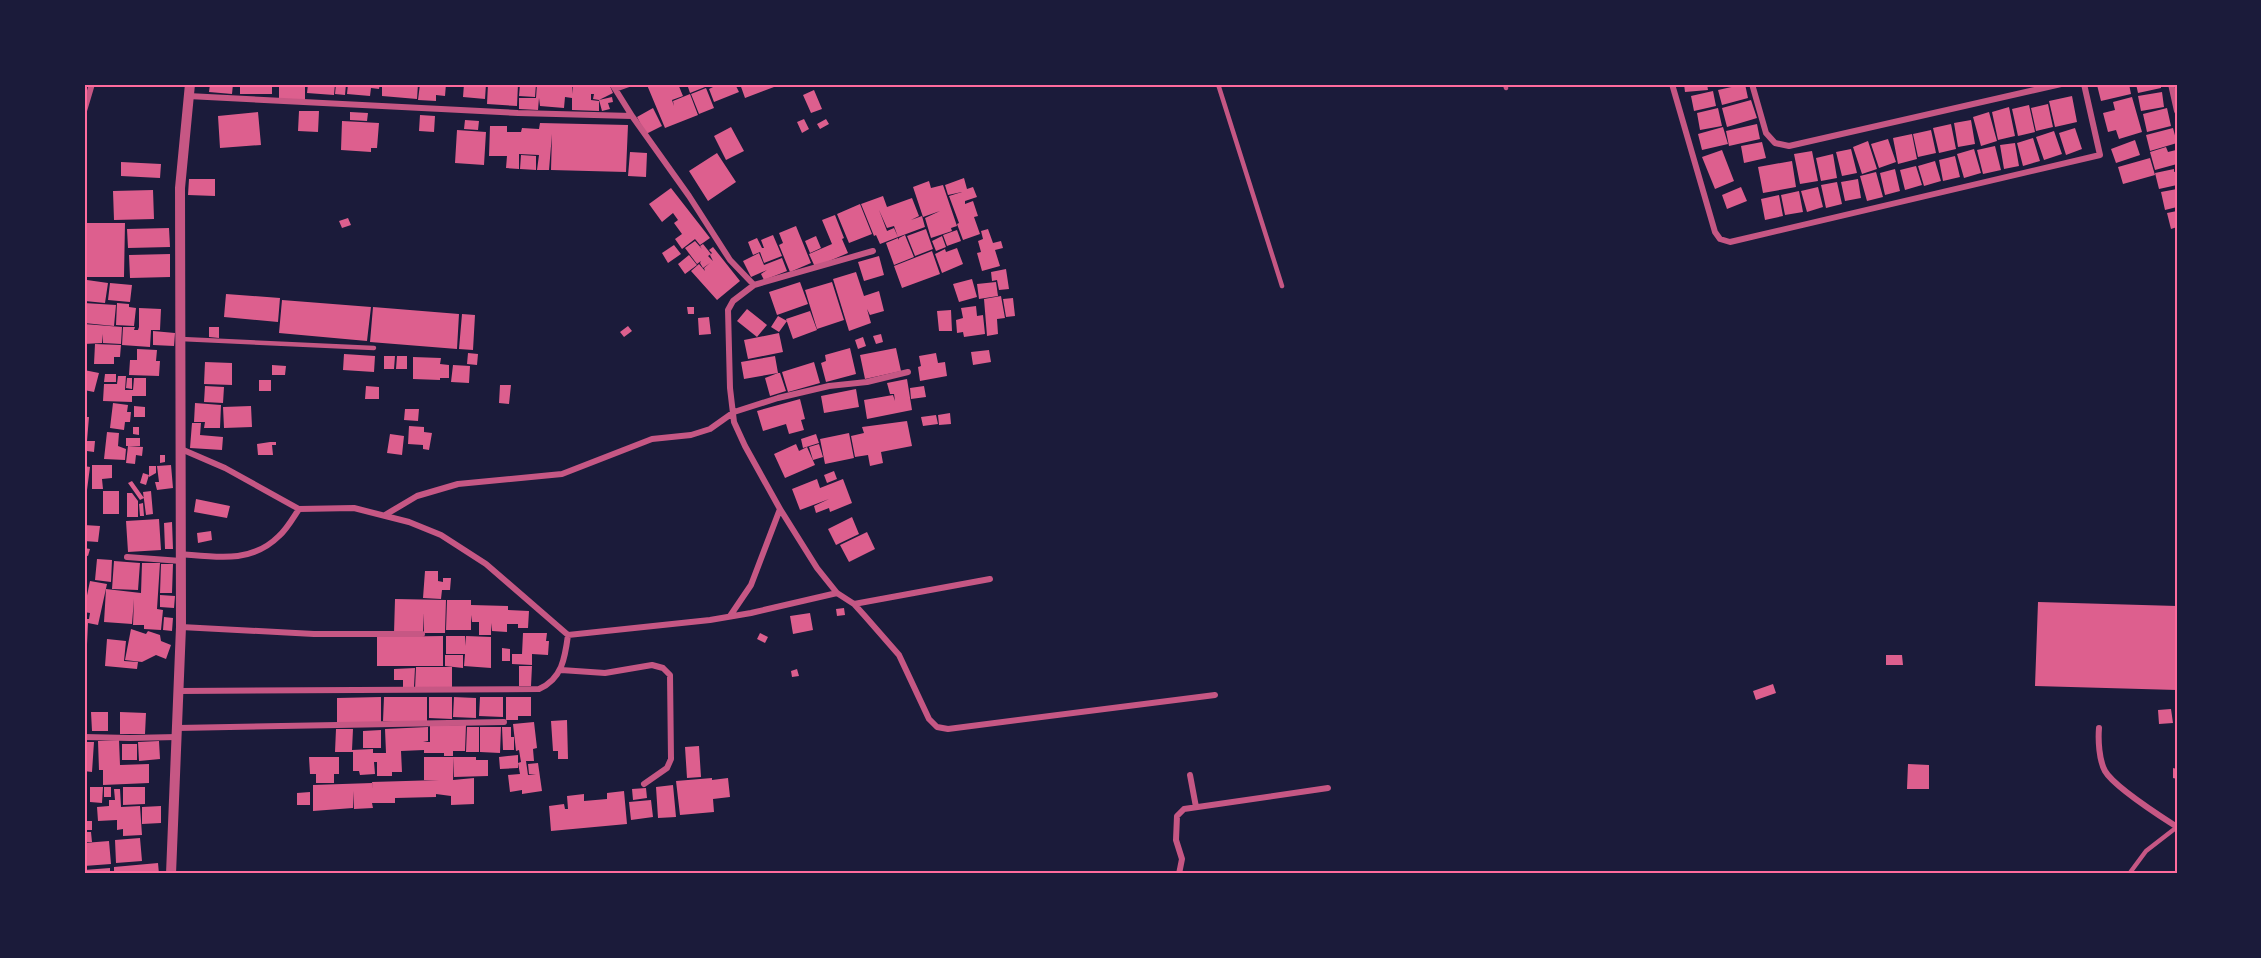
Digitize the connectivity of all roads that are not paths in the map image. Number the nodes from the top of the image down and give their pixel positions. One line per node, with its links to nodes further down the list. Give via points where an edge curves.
1 (92, 84): 12 (street)
2 (189, 84): 11 (street)
3 (628, 84): 10 (street)
4 (1218, 84): 17 (lane)
5 (1672, 84): 8 (street, via 1715,232 1720,239 1730,242 2100,155)
6 (1752, 84): 7 (street, via 1766,133 1774,143 1789,146)
7 (2061, 84)
8 (2084, 84)
9 (2170, 84): 13 (street)
10 (614, 86): 14 (street)
11 (188, 96): 14 (street); 18 (street, via 180,188)
12 (84, 111)
13 (2177, 111)
14 (632, 116): 16 (street, via 730,260)
15 (873, 251): 16 (street)
16 (754, 285): 21 (street, via 733,301 728,310)
17 (1282, 286)
18 (181, 339): 19 (lane); 22 (street)
19 (374, 348)
20 (908, 372): 21 (street, via 814,389)
21 (734, 412): 24 (street, via 745,446); 25 (street, via 710,429 652,439 562,474 458,484 417,496)
22 (181, 449): 23 (street, via 225,468); 27 (street)
23 (299, 509): 25 (street, via 354,508); 27 (street, via 279,536 260,551 238,558)
24 (780, 509): 29 (street, via 816,568); 31 (street, via 751,585)
25 (385, 515): 34 (street, via 441,535 486,564)
26 (127, 557): 27 (street)
27 (181, 557): 32 (street)
28 (990, 579): 30 (street)
29 (837, 593): 30 (street); 31 (street)
30 (854, 604): 37 (street, via 899,655 929,720 937,727 948,729)
31 (730, 616): 34 (street)
32 (181, 627): 33 (street, via 314,634); 36 (street)
33 (422, 634)
34 (568, 635): 35 (street)
35 (561, 670): 36 (street, via 551,684 539,689); 43 (street, via 605,673 652,665 670,675 671,759 667,768)
36 (179, 691): 40 (street)
37 (1215, 696)
38 (504, 722): 40 (street)
39 (2099, 728): 46 (street, via 2105,771)
40 (177, 732): 41 (street, via 130,738); 47 (street)
41 (84, 737)
42 (1190, 775): 45 (street)
43 (644, 783)
44 (1328, 788): 45 (street)
45 (1196, 807): 48 (street, via 1184,809 1177,816 1176,840 1182,859)
46 (2177, 827): 49 (lane, via 2146,851)
47 (171, 874)
48 (1179, 874)
49 (2129, 874)

